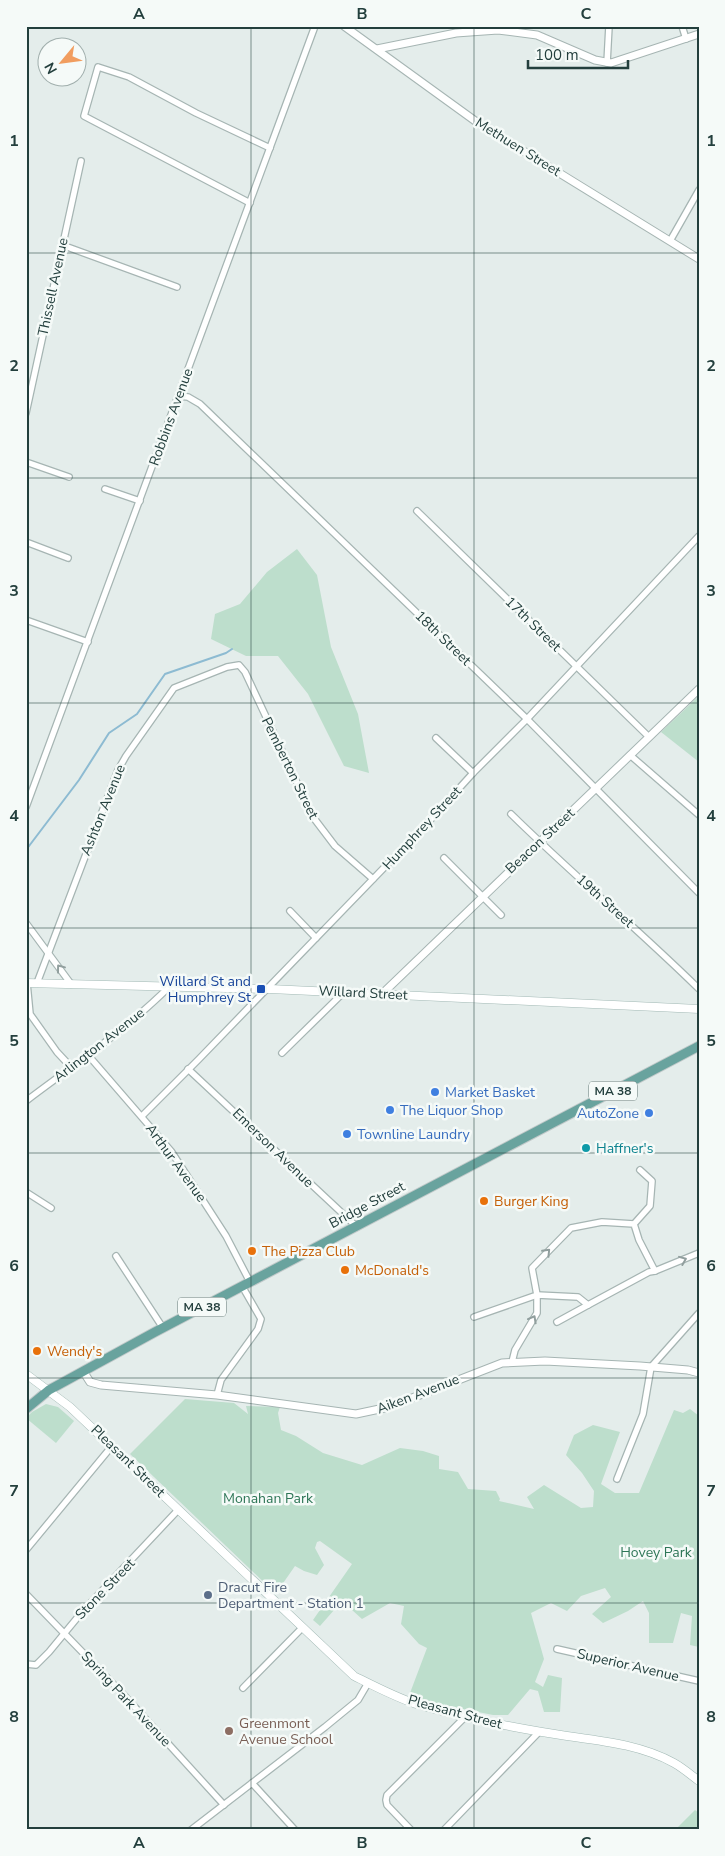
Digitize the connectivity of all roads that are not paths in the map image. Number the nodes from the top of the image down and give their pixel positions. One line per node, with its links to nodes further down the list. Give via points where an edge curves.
1 (315, 26): 11 (street, Robbins Avenue)
2 (344, 26): 9 (street, Methuen Street)
3 (453, 26): 6 (street)
4 (609, 26): 10 (street)
5 (682, 26): 8 (street)
6 (451, 34): 9 (street); 10 (street, via 498,30 532,34)
7 (699, 34): 8 (street)
8 (686, 38): 10 (street)
9 (377, 49): 15 (street, Methuen Street, via 478,123)
10 (607, 63)
11 (270, 148): 14 (street, Robbins Avenue); 14 (street, via 129,77 98,67 84,116)
12 (81, 161): 16 (street, Thissell Avenue)
13 (699, 190): 15 (street)
14 (250, 203): 19 (street, Robbins Avenue)
15 (670, 241): 17 (street, Methuen Street)
16 (62, 245): 18 (street); 20 (street, Thissell Avenue)
17 (699, 259)
18 (176, 287)
19 (179, 396): 24 (street, Robbins Avenue); 34 (street, 18th Street, via 200,404)
20 (26, 414)
21 (26, 462): 22 (street)
22 (69, 477)
23 (105, 489): 24 (street)
24 (140, 501): 30 (street, Robbins Avenue)
25 (416, 511): 31 (street, 17th Street)
26 (699, 536): 31 (street, Humphrey Street)
27 (26, 542): 28 (street)
28 (68, 558)
29 (26, 620): 30 (street)
30 (88, 642): 40 (street, Robbins Avenue)
31 (576, 666): 34 (street, Humphrey Street); 35 (street, 17th Street)
32 (242, 668): 45 (street, Pemberton Street, via 312,817 335,846); 52 (street, Ashton Avenue, via 239,665 227,667 174,688 126,756)
33 (699, 689): 35 (street, Beacon Street)
34 (527, 719): 38 (street, Humphrey Street); 39 (street, 18th Street)
35 (649, 737): 37 (street, Beacon Street)
36 (436, 738): 38 (street)
37 (630, 755): 39 (street, Beacon Street); 42 (street)
38 (473, 773): 45 (street, Humphrey Street)
39 (595, 789): 43 (street, Beacon Street); 46 (street, 18th Street)
40 (26, 807)
41 (512, 814): 43 (street, 19th Street)
42 (699, 815)
43 (539, 842): 47 (street, Beacon Street); 58 (street, 19th Street)
44 (444, 858): 47 (street)
45 (373, 879): 51 (street, Humphrey Street)
46 (699, 892)
47 (482, 896): 49 (street); 60 (street, Beacon Street)
48 (290, 911): 51 (street)
49 (501, 915)
50 (26, 924): 52 (street)
51 (316, 938): 57 (street, Humphrey Street)
52 (48, 953): 54 (street, Ashton Avenue); 55 (street, one-way to 52)
53 (26, 983): 54 (main road, Willard Street); 65 (street, via 30,1014)
54 (37, 983): 55 (main road, Willard Street)
55 (71, 984): 56 (main road, Willard Street)
56 (170, 986): 57 (main road, Willard Street); 64 (street, Arlington Avenue, via 155,1002)
57 (266, 988): 59 (main road, Willard Street); 66 (street, Humphrey Street)
58 (699, 989)
59 (344, 992): 60 (main road, Willard Street); 63 (street)
60 (382, 994): 61 (main road, Willard Street)
61 (699, 1009)
62 (699, 1046): 73 (main road, Bridge Street / MA 38)
63 (282, 1053)
64 (88, 1055): 65 (street, Arlington Avenue); 68 (street, Arthur Avenue)
65 (71, 1068): 67 (street, Arlington Avenue)
66 (188, 1069): 68 (street, Humphrey Street); 73 (street, Emerson Avenue)
67 (26, 1101)
68 (142, 1116): 77 (street, Arthur Avenue, via 202,1198)
69 (640, 1170): 72 (street, via 652,1181 650,1206)
70 (26, 1192): 71 (street)
71 (51, 1208)
72 (634, 1224): 76 (street); 78 (street, one-way to 72, via 532,1268 571,1228 602,1222)
73 (356, 1227): 77 (main road, Bridge Street / MA 38)
74 (699, 1253): 76 (street, one-way to 74)
75 (116, 1256): 83 (street)
76 (655, 1271): 79 (street)
77 (246, 1284): 83 (main road, Bridge Street / MA 38); 90 (street, Arthur Avenue, via 261,1319 258,1330 221,1380)
78 (537, 1295): 79 (street, via 578,1297); 81 (street); 84 (street, one-way to 78, via 515,1350 538,1312)
79 (588, 1305): 82 (street)
80 (699, 1313): 85 (street)
81 (474, 1317)
82 (557, 1322)
83 (163, 1328): 86 (main road, Bridge Street / MA 38)
84 (512, 1362): 85 (street, Aiken Avenue); 90 (street, Aiken Avenue, via 476,1372 389,1408 356,1414)
85 (650, 1367): 87 (street, Aiken Avenue); 93 (street, via 643,1414)
86 (83, 1371): 89 (main road, Bridge Street / MA 38); 90 (street, Aiken Avenue, via 90,1382 101,1385)
87 (699, 1373)
88 (26, 1374): 89 (main road, Pleasant Street)
89 (49, 1390): 91 (main road, Bridge Street / MA 38); 92 (main road, Pleasant Street)
90 (217, 1395)
91 (26, 1409)
92 (112, 1446): 94 (main road, Pleasant Street); 95 (street)
93 (617, 1480)
94 (178, 1510): 97 (main road, Pleasant Street); 98 (street, Stone Street)
95 (26, 1550)
96 (26, 1594): 98 (street, Spring Park Avenue)
97 (302, 1628): 102 (main road, Pleasant Street, via 354,1676); 103 (street)
98 (64, 1634): 100 (street, Stone Street, via 36,1665); 108 (street, Spring Park Avenue)
99 (557, 1649): 101 (street, Superior Avenue)
100 (29, 1664)
101 (699, 1681)
102 (368, 1683): 104 (main road, Pleasant Street, via 415,1703); 107 (street, via 358,1700)
103 (242, 1688)
104 (465, 1717): 105 (main road, Pleasant Street); 111 (street, via 389,1790 386,1800 390,1809)
105 (539, 1732): 106 (main road, Pleasant Street, via 644,1750 675,1763); 112 (street)
106 (698, 1778)
107 (252, 1783): 108 (street); 110 (street)
108 (224, 1805): 109 (street)
109 (190, 1830)
110 (295, 1830)
111 (411, 1830)
112 (444, 1830)

